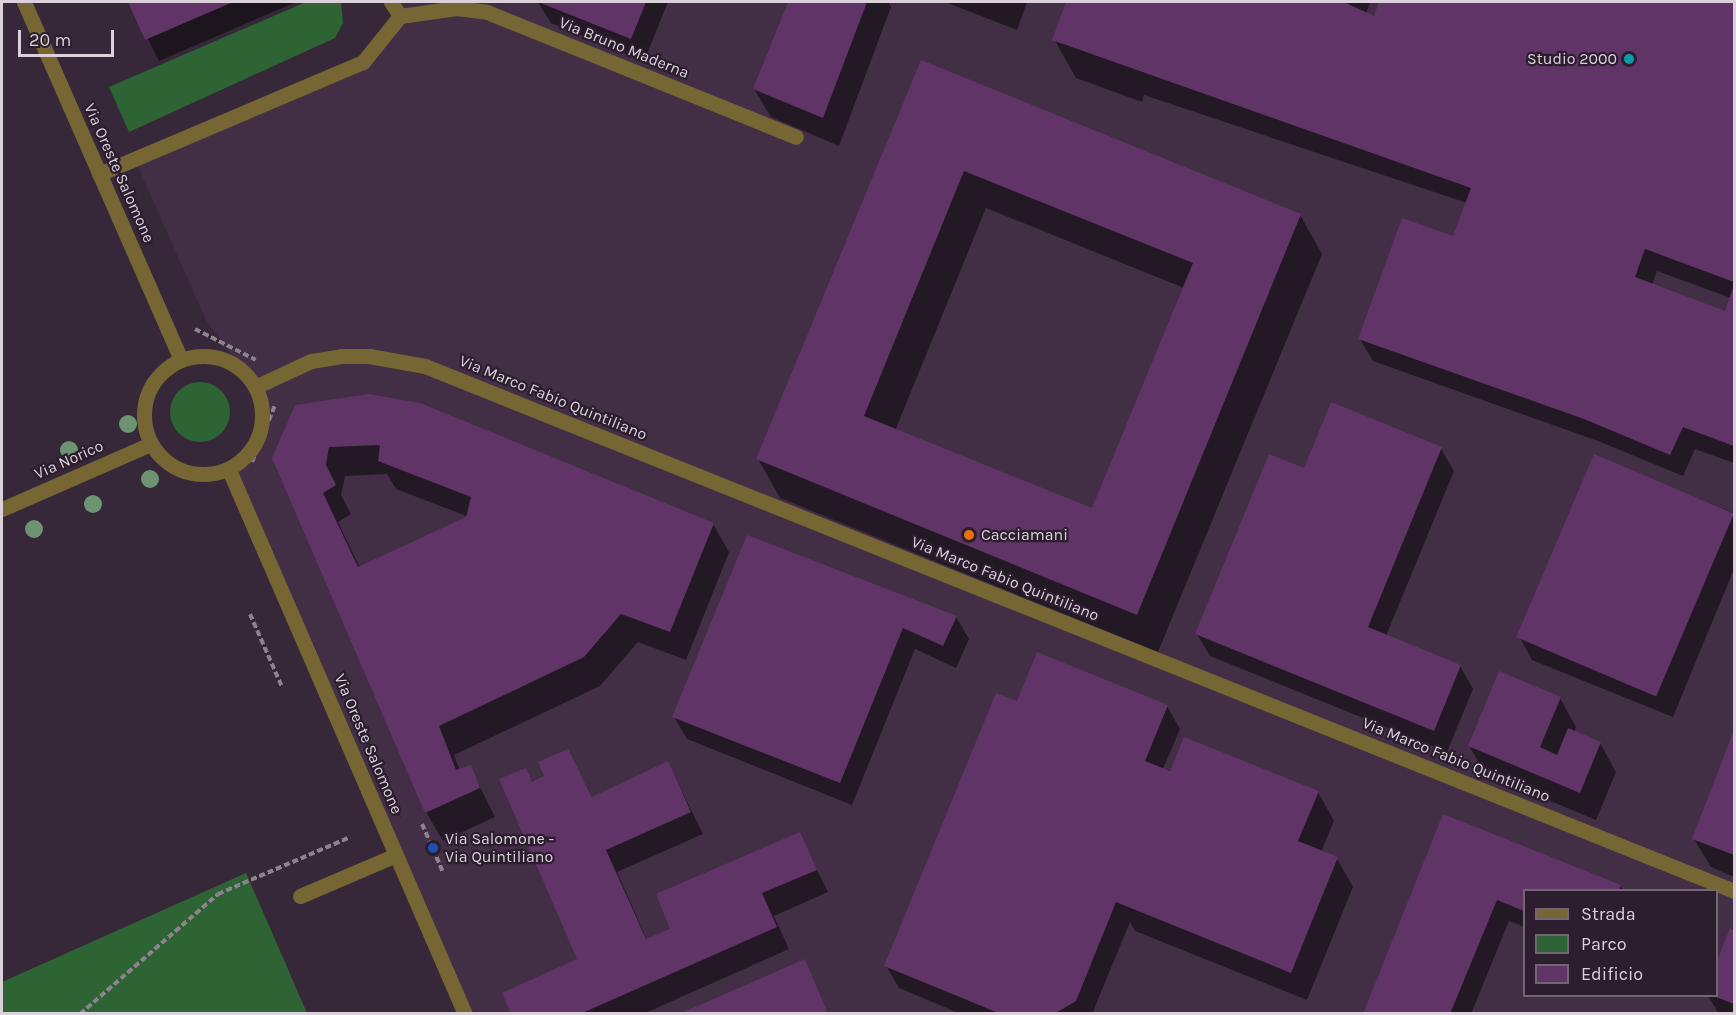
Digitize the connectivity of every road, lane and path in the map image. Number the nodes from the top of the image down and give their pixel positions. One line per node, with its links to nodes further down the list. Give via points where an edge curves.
1 (24, 2): 5 (street, Via Oreste Salomone)
2 (391, 2): 3 (street)
3 (400, 16): 4 (street, Via Bruno Maderna, via 456,8 487,12); 5 (street, via 363,62)
4 (796, 137)
5 (99, 174): 7 (street, Via Oreste Salomone)
6 (193, 324): 8 (path, via 196,331 255,357)
7 (181, 360): 8 (street, via 216,358 233,364); 9 (street, via 164,370 151,386 144,405 144,425)
8 (261, 384): 10 (street, via 260,426 254,443); 11 (path, via 276,401 252,463); 19 (street, Via Marco Fabio Quintiliano, via 311,361 342,356 394,359 425,366)
9 (151, 444): 10 (street, via 176,468 194,474); 12 (street, Via Norico)
10 (229, 470): 17 (street, Via Oreste Salomone)
11 (256, 471)
12 (2, 509)
13 (250, 614): 14 (path)
14 (282, 687)
15 (422, 824): 18 (path)
16 (348, 838): 21 (path, via 218,894)
17 (396, 855): 20 (street); 22 (street, Via Oreste Salomone)
18 (443, 872)
19 (1734, 891)
20 (300, 896)
21 (80, 1014)
22 (465, 1014)

